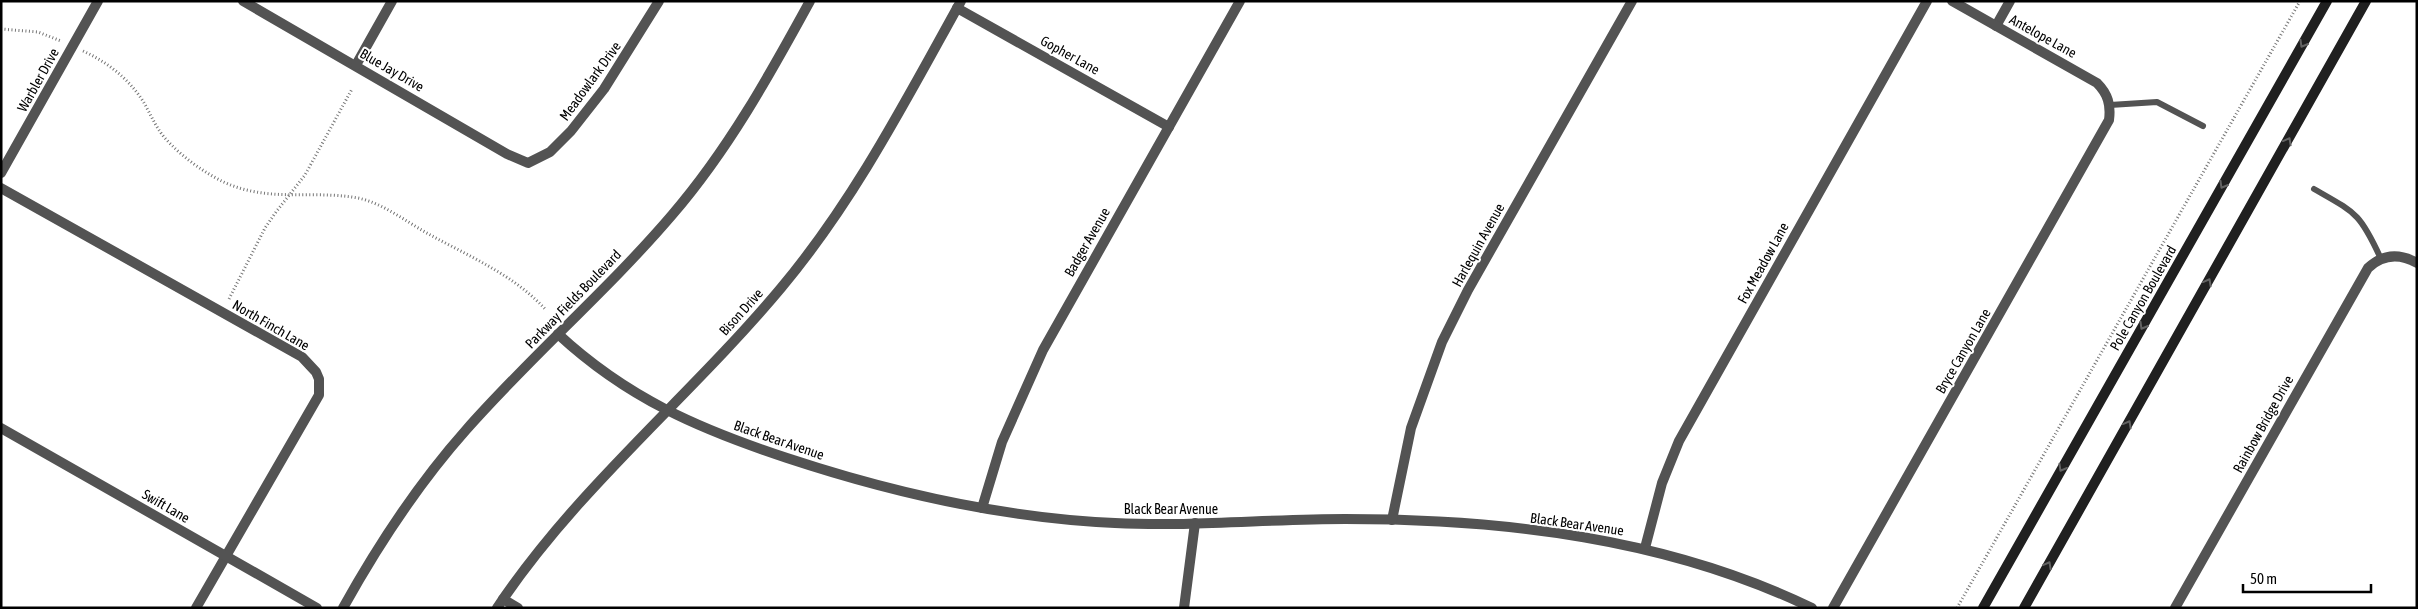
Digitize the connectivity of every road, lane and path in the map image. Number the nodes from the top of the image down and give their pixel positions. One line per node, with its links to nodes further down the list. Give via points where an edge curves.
1 (98, 1): 17 (street, Warbler Drive)
2 (243, 1): 18 (street, Blue Jay Drive)
3 (392, 1): 18 (street)
4 (659, 1): 23 (street, Meadowlark Drive, via 604,89 571,132 550,152)
5 (1240, 1): 22 (street, Badger Avenue)
6 (1632, 1): 36 (street, Harlequin Avenue, via 1468,290 1442,342 1411,428)
7 (1927, 1): 38 (street, Fox Meadow Lane, via 1679,441 1662,483)
8 (1952, 1): 15 (street, Antelope Lane)
9 (2010, 1): 15 (street)
10 (2300, 1): 48 (path)
11 (2327, 1): 49 (street, Pole Canyon Boulevard, one-way to 49)
12 (2366, 1): 50 (street, one-way to 12)
13 (807, 3): 32 (street, Parkway Fields Boulevard, via 750,108 704,176 650,240)
14 (959, 5): 22 (street, Gopher Lane); 33 (street, Bison Drive, via 876,152 829,226 775,295)
15 (1996, 26): 20 (street, Antelope Lane, via 2097,83)
16 (1, 29): 17 (path, via 38,32)
17 (73, 46): 24 (street, Warbler Drive); 27 (path, via 124,78 164,136 188,160 213,177 241,189)
18 (356, 65): 23 (street, Blue Jay Drive, via 507,154)
19 (352, 89): 27 (path, via 306,175)
20 (2110, 106): 21 (lane, via 2157,102); 47 (street, Bryce Canyon Lane, via 2105,128)
21 (2203, 126)
22 (1169, 127): 35 (street, Badger Avenue, via 1040,357 1002,442)
23 (528, 163)
24 (1, 173)
25 (1, 188): 39 (street, North Finch Lane, via 302,358 316,372 320,386 315,403)
26 (2314, 189): 28 (lane, via 2359,217)
27 (288, 196): 30 (path, via 266,228); 31 (path, via 347,197 375,204 512,280)
28 (2380, 259): 29 (street, via 2396,255); 51 (street, Rainbow Bridge Drive, via 2364,274)
29 (2417, 263)
30 (230, 299)
31 (545, 309)
32 (558, 334): 33 (street, Black Bear Avenue, via 597,368); 43 (street, Parkway Fields Boulevard, via 489,404 443,457 393,525)
33 (668, 412): 35 (street, Black Bear Avenue, via 724,436 823,470); 40 (street, Bison Drive, via 571,511)
34 (1, 428): 39 (street, Swift Lane)
35 (982, 508): 37 (street, Black Bear Avenue, via 1112,523)
36 (1392, 520): 37 (street, Black Bear Avenue); 38 (street, Black Bear Avenue, via 1554,533)
37 (1195, 523): 45 (street)
38 (1645, 548): 46 (street, Black Bear Avenue, via 1722,570)
39 (226, 556): 41 (street, North Finch Lane); 42 (street, Swift Lane)
40 (500, 604): 44 (street)
41 (196, 608)
42 (317, 608)
43 (343, 608)
44 (518, 608)
45 (1184, 608)
46 (1812, 608)
47 (1833, 608)
48 (1957, 608)
49 (1983, 608)
50 (2024, 608)
51 (2175, 608)

